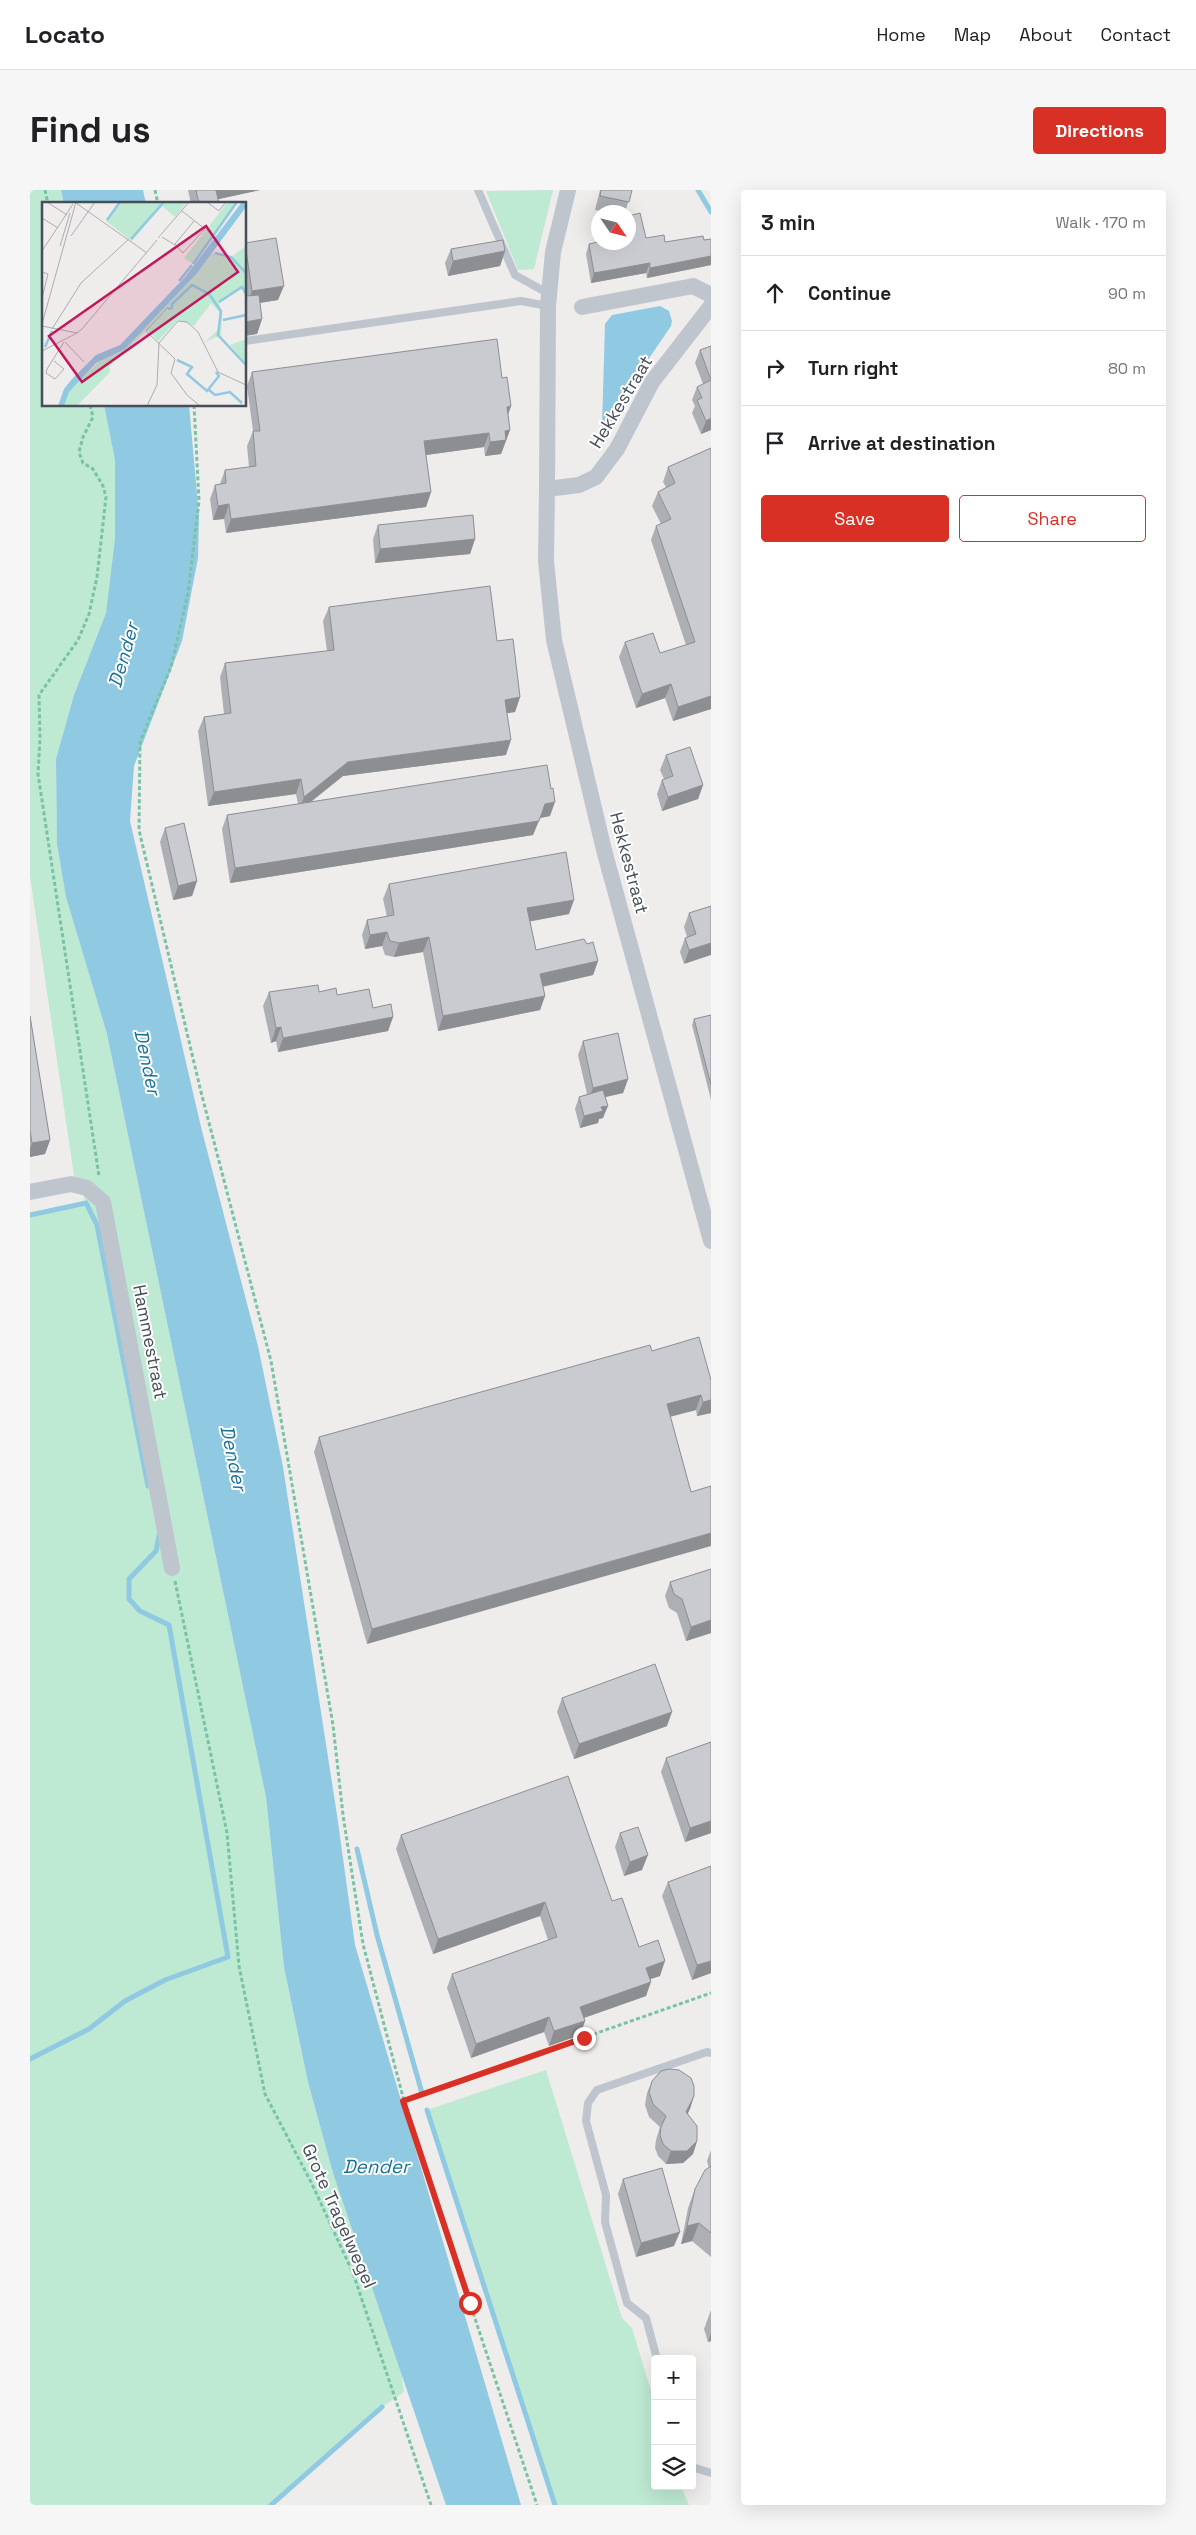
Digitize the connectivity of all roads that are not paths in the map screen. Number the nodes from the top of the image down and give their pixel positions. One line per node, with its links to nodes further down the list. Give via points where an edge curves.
1 (478, 190): 4 (lane, via 515,275)
2 (568, 190): 4 (street, Hekkestraat, via 553,252)
3 (711, 295): 6 (street, via 693,286)
4 (549, 300): 7 (lane, via 521,301); 8 (street, Hekkestraat)
5 (711, 306): 8 (street, Hekkestraat, via 652,382 617,449 596,477 579,485)
6 (582, 307)
7 (246, 342)
8 (547, 490): 10 (street, Hekkestraat, via 546,561 554,640 604,850)
9 (30, 1192): 11 (street, Hammestraat, via 71,1184 87,1188 102,1202)
10 (711, 1241)
11 (172, 1568)
12 (711, 2053): 13 (lane, via 598,2090 588,2103 586,2121 606,2195 605,2222 628,2303 646,2318)
13 (655, 2355)
14 (696, 2468): 15 (lane)
15 (711, 2473)

